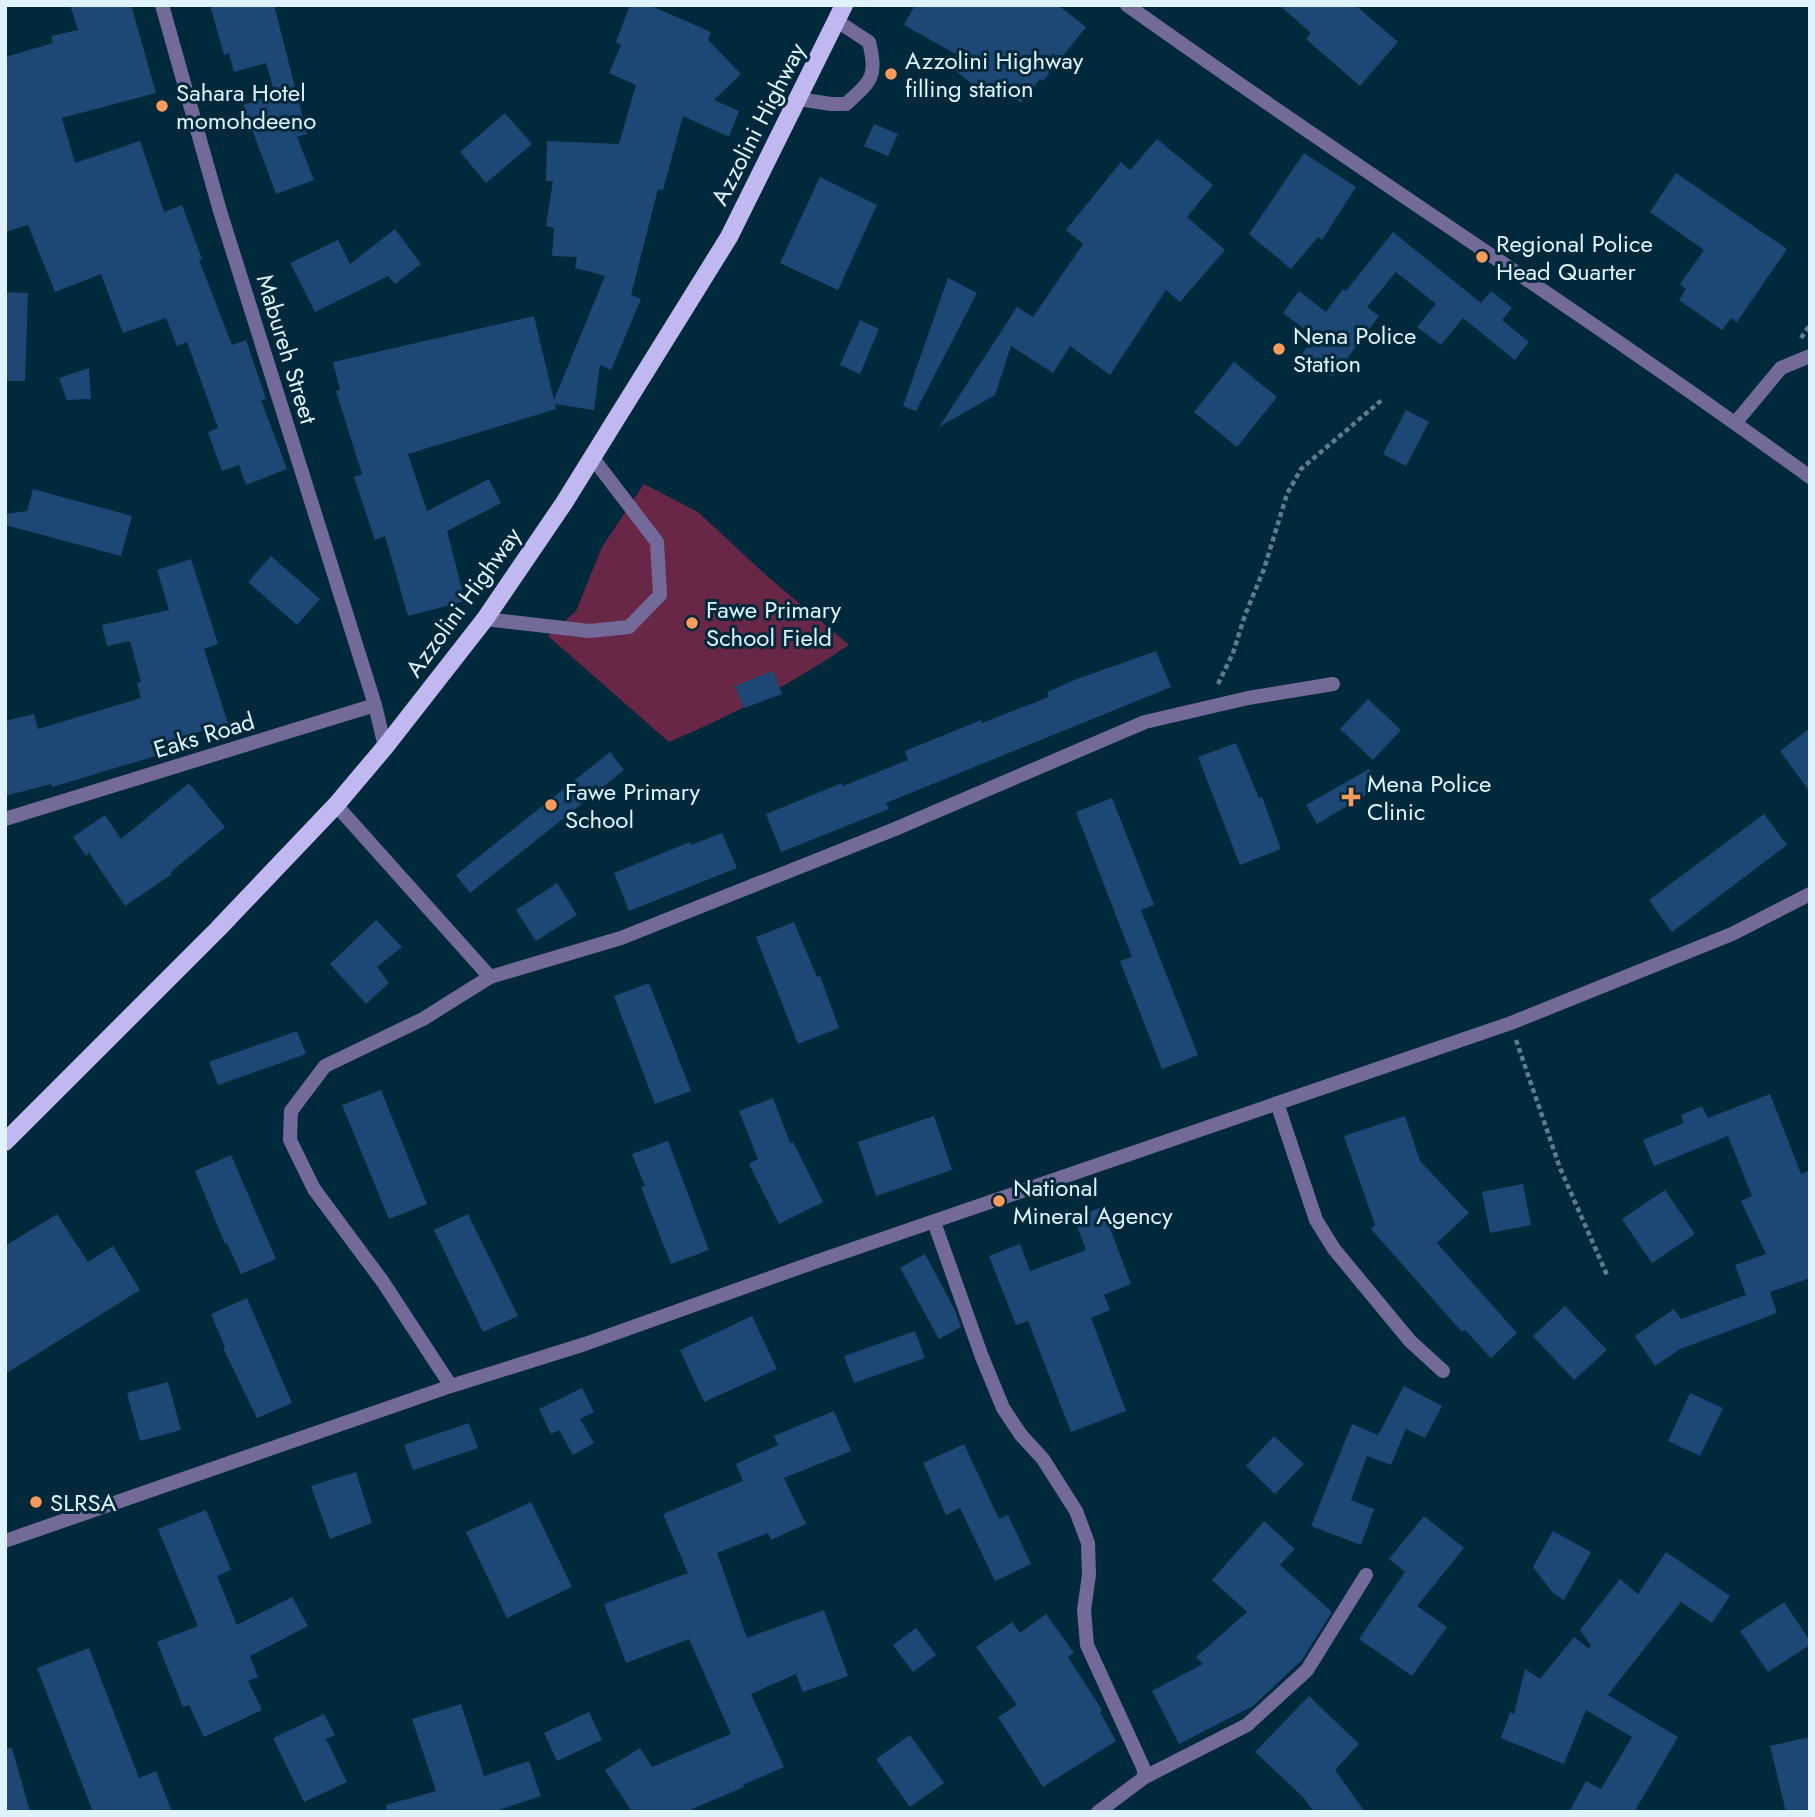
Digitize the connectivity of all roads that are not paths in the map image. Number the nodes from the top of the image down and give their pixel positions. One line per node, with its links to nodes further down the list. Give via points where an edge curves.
1 (162, 5): 11 (street, Mabureh Street, via 220,211)
2 (1127, 5): 6 (street)
3 (840, 13): 4 (main road, Azzolini Highway); 4 (street, via 869,42 874,60 870,83 846,104)
4 (798, 99): 7 (main road, Azzolini Highway, via 729,237)
5 (1810, 356): 6 (street, via 1781,368)
6 (1737, 422): 8 (street)
7 (592, 457): 9 (main road, Azzolini Highway); 9 (street, via 657,541 660,595 629,626 589,632)
8 (1810, 477)
9 (485, 619): 12 (main road, Azzolini Highway)
10 (1332, 684): 16 (street, via 1214,705 1145,723 621,938)
11 (375, 705): 12 (street); 14 (street, Eaks Road)
12 (385, 747): 13 (main road, Azzolini Highway)
13 (336, 804): 16 (street); 18 (main road, Azzolini Highway)
14 (5, 819)
15 (1810, 894): 17 (street, via 1732,934 1511,1023)
16 (490, 977): 21 (street, via 423,1019 325,1066 291,1111 290,1140 314,1189 383,1282)
17 (1277, 1102): 19 (street); 20 (street, via 1316,1220 1334,1249 1410,1341)
18 (5, 1142)
19 (934, 1223): 21 (street); 24 (street, via 1003,1408 1076,1511 1088,1543 1087,1645)
20 (1443, 1371)
21 (451, 1386): 22 (street)
22 (5, 1541)
23 (1366, 1576): 24 (street, via 1307,1670 1247,1725)
24 (1145, 1777): 25 (street)
25 (1098, 1812)

